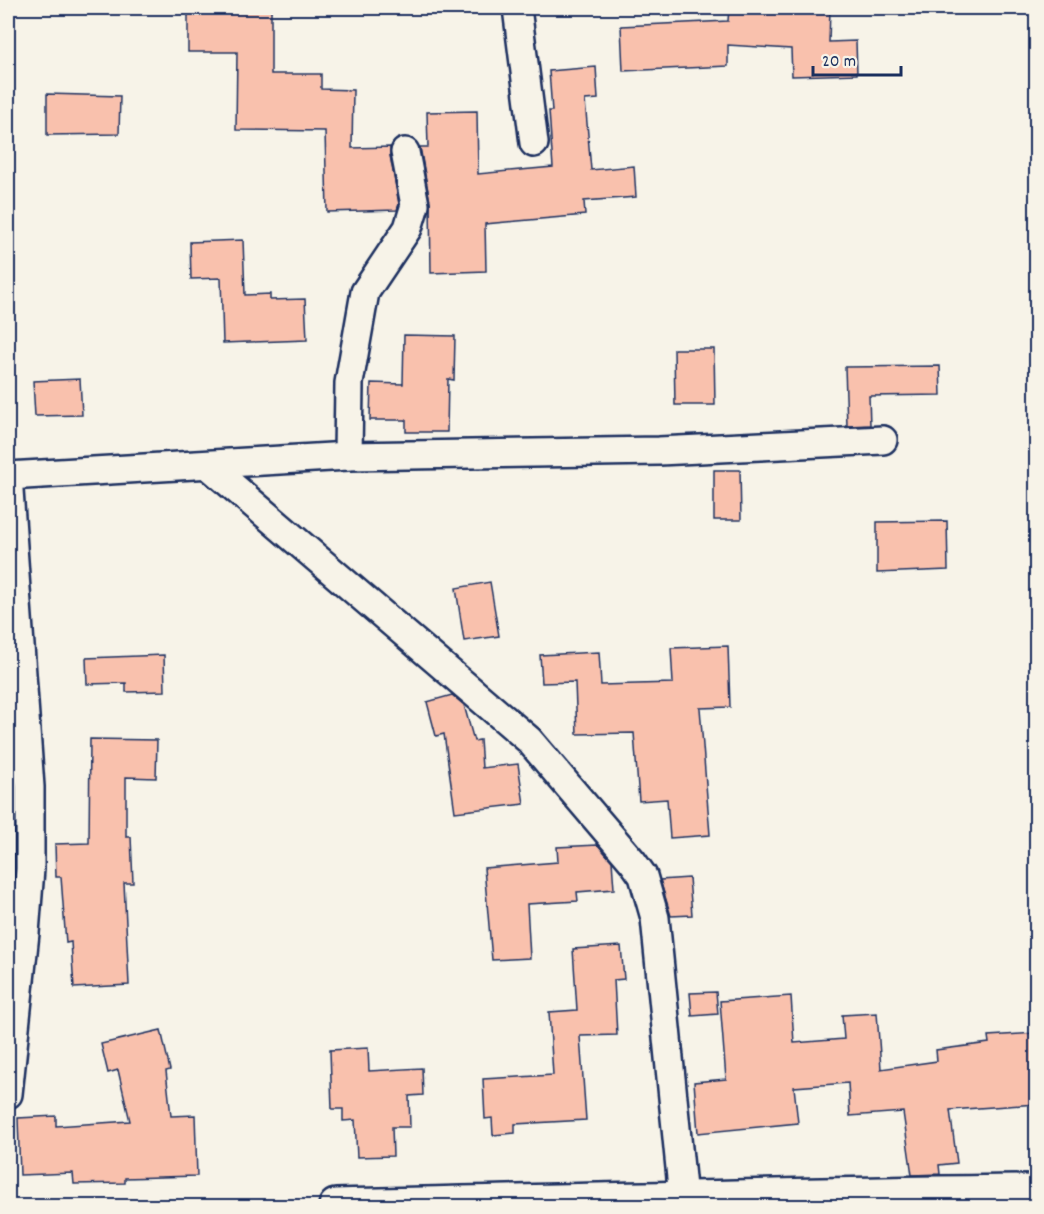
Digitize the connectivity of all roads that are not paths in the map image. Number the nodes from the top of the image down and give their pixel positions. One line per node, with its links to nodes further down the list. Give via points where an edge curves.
1 (517, 8): 2 (street)
2 (534, 143)
3 (405, 152): 5 (street, via 415,206 408,228 365,292 349,383)
4 (883, 440): 5 (street, via 659,451)
5 (348, 456): 6 (street)
6 (208, 465): 7 (street); 10 (street, via 529,740 643,876 655,918)
7 (8, 476): 8 (street, via 30,787 30,869)
8 (8, 1094)
9 (1036, 1192): 11 (street)
10 (683, 1198): 11 (street); 13 (street)
11 (830, 1201)
12 (336, 1206): 13 (street)
13 (342, 1206)

